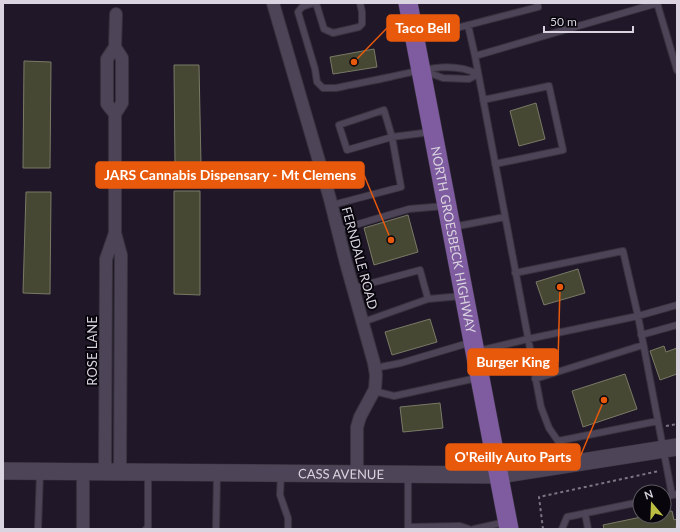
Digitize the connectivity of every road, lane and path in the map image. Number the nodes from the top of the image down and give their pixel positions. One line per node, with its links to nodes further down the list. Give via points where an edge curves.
1 (273, 3): 18 (street, FERNDALE ROAD)
2 (314, 3): 3 (lane, via 324,29 333,33 362,24); 11 (lane, via 302,6 298,12 318,82 324,88 336,88)
3 (360, 3)
4 (408, 3): 9 (main road, NORTH GROESBECK HIGHWAY)
5 (537, 3): 8 (lane, via 538,7)
6 (658, 3): 10 (lane); 12 (lane)
7 (116, 14): 45 (street, ROSE LANE, via 115,47 122,58 122,103 115,114 114,233 106,259)
8 (468, 25): 9 (lane); 10 (lane)
9 (415, 39): 11 (main road, NORTH GROESBECK HIGHWAY)
10 (474, 56): 13 (lane)
11 (420, 70): 13 (lane, via 441,67 468,69); 13 (lane, via 443,78 469,79); 15 (main road, NORTH GROESBECK HIGHWAY)
12 (677, 70)
13 (478, 74): 14 (lane)
14 (483, 100): 17 (lane); 17 (lane, via 549,86 563,150)
15 (432, 131): 16 (lane); 19 (main road, NORTH GROESBECK HIGHWAY)
16 (392, 137): 16 (lane, via 384,110 339,125 347,150); 18 (lane, via 401,187)
17 (495, 164): 20 (lane)
18 (332, 205): 22 (street, FERNDALE ROAD)
19 (446, 206): 21 (main road, NORTH GROESBECK HIGHWAY); 22 (lane, via 409,209)
20 (505, 217): 21 (lane); 23 (lane)
21 (451, 228): 25 (main road, NORTH GROESBECK HIGHWAY)
22 (338, 230): 24 (street, FERNDALE ROAD)
23 (515, 273): 28 (lane, via 623,251); 32 (lane)
24 (353, 288): 26 (lane, via 420,270); 29 (street, FERNDALE ROAD)
25 (464, 296): 26 (lane); 34 (main road, NORTH GROESBECK HIGHWAY)
26 (428, 299): 29 (lane)
27 (677, 305): 28 (lane)
28 (638, 316): 31 (lane); 32 (lane)
29 (363, 322): 35 (street, FERNDALE ROAD)
30 (677, 325): 31 (lane)
31 (641, 335): 33 (lane)
32 (528, 339): 34 (lane); 37 (lane)
33 (643, 345): 37 (lane); 39 (lane)
34 (473, 347): 35 (lane); 36 (main road, NORTH GROESBECK HIGHWAY)
35 (375, 368): 38 (street, FERNDALE ROAD)
36 (479, 378): 38 (lane, via 394,396); 51 (main road, NORTH GROESBECK HIGHWAY)
37 (535, 379): 39 (lane, via 541,407 549,428 558,441)
38 (374, 391): 49 (street, FERNDALE ROAD, via 357,427)
39 (658, 421): 40 (lane)
40 (670, 448): 41 (lane); 51 (main road, CASS AVENUE)
41 (668, 469): 52 (lane); 63 (path, via 539,497)
42 (3, 471): 43 (main road, CASS AVENUE)
43 (40, 471): 44 (main road, CASS AVENUE); 56 (lane)
44 (83, 471): 45 (main road, CASS AVENUE); 57 (street)
45 (113, 472): 47 (main road, CASS AVENUE)
46 (217, 472): 47 (main road, CASS AVENUE); 48 (main road, CASS AVENUE); 59 (lane)
47 (148, 473): 58 (lane)
48 (281, 474): 49 (main road, CASS AVENUE); 60 (lane, via 280,495 288,518)
49 (357, 474): 50 (main road, CASS AVENUE)
50 (408, 475): 51 (main road, CASS AVENUE); 61 (lane, via 408,527 460,526)
51 (499, 475): 55 (main road, NORTH GROESBECK HIGHWAY)
52 (675, 495)
53 (632, 504): 54 (lane)
54 (585, 513): 64 (lane, via 567,517); 65 (lane)
55 (508, 525): 62 (lane)
56 (38, 529)
57 (83, 529)
58 (146, 529)
59 (216, 529)
60 (288, 529)
61 (469, 529)
62 (474, 529)
63 (543, 529)
64 (562, 529)
65 (588, 529)

